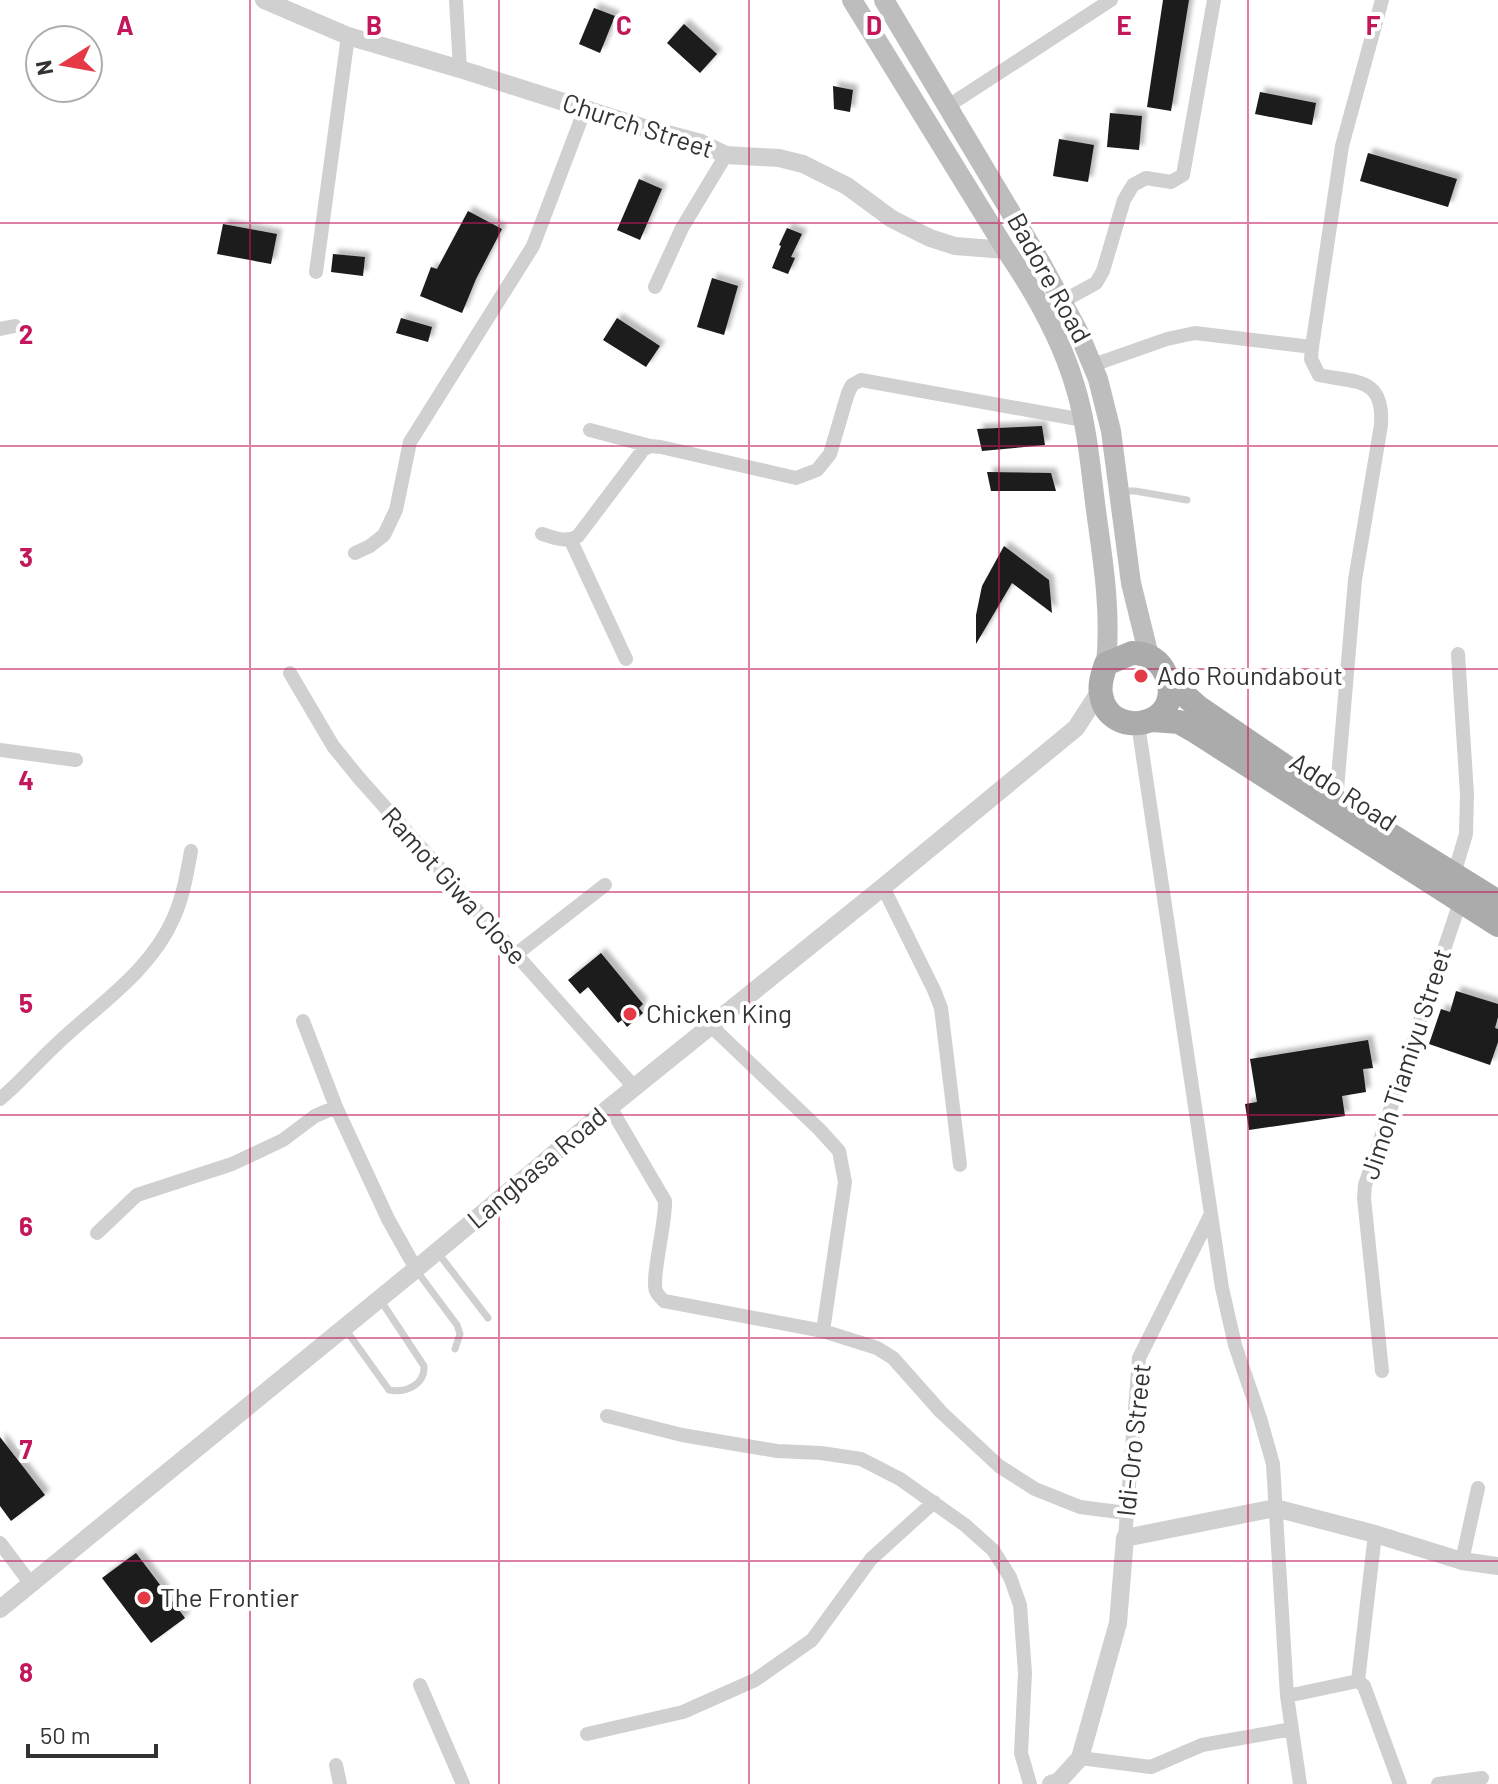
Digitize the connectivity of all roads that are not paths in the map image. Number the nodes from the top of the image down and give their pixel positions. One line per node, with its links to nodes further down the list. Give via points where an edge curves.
1 (264, 0): 8 (street, Church Street)
2 (456, 0): 9 (street)
3 (852, 0): 13 (main road, Badore Road)
4 (884, 0): 10 (main road, Badore Road)
5 (1111, 0): 10 (street)
6 (1214, 0): 16 (street, via 1183,175 1171,182 1146,178 1133,185 1096,283)
7 (1382, 0): 17 (street, via 1342,146)
8 (348, 36): 9 (street, Church Street); 14 (street)
9 (460, 69): 11 (street, Church Street)
10 (948, 106): 16 (main road, Badore Road)
11 (585, 109): 12 (street, Church Street); 26 (street, via 533,246 410,442 396,510 384,535)
12 (726, 155): 13 (street, Church Street, via 803,164 930,238 955,246); 15 (street, via 682,228)
13 (1006, 250): 19 (main road, Badore Road, via 1069,366)
14 (316, 272)
15 (655, 287)
16 (1063, 301): 18 (main road, Badore Road)
17 (1312, 347): 18 (street, via 1195,333); 39 (street, via 1319,375 1368,385 1379,396 1382,410 1355,580)
18 (1093, 365): 22 (main road, Badore Road, via 1111,431)
19 (1083, 420): 21 (street, via 861,380 848,393 830,454 817,470 796,478); 30 (main road, Badore Road, via 1106,583)
20 (590, 430): 21 (street)
21 (650, 446): 25 (street)
22 (1118, 491): 23 (lane); 28 (main road, Badore Road, via 1131,583)
23 (1187, 500)
24 (542, 534): 25 (street)
25 (571, 541): 29 (street)
26 (355, 553)
27 (1458, 654): 41 (street, via 1467,794 1466,834)
28 (1149, 656): 30 (main road, via 1132,653); 32 (main road, via 1162,665)
29 (626, 659)
30 (1106, 664): 33 (main road)
31 (290, 673): 47 (street, Ramot Giwa Close, via 333,746)
32 (1169, 681): 35 (main road, via 1166,707); 39 (main road, Addo Road, via 1198,707)
33 (1100, 691): 34 (main road); 36 (street)
34 (1113, 716): 35 (main road, via 1125,723); 36 (street)
35 (1145, 722): 44 (main road, Addo Road, via 1179,722); 55 (street)
36 (1076, 728): 43 (street, Langbasa Road)
37 (0, 750): 38 (street)
38 (76, 760)
39 (1336, 801): 41 (main road, Addo Road)
40 (191, 851): 51 (street, via 174,917 149,959)
41 (1454, 874): 45 (main road, Addo Road)
42 (605, 885): 47 (street)
43 (883, 887): 49 (street, Langbasa Road); 54 (street, via 941,1008)
44 (1460, 902): 46 (main road, Addo Road); 64 (street, Jimoh Tiamiyu Street, via 1365,1185)
45 (1498, 902)
46 (1498, 925)
47 (515, 955): 50 (street, Ramot Giwa Close)
48 (303, 1021): 52 (street)
49 (710, 1025): 50 (street, Langbasa Road); 62 (street, via 839,1151 845,1182)
50 (635, 1088): 53 (street, Langbasa Road)
51 (0, 1099)
52 (336, 1107): 56 (street, via 232,1164 137,1195); 58 (street)
53 (610, 1107): 57 (street, Langbasa Road); 62 (street, via 665,1201 656,1293 664,1301)
54 (960, 1165)
55 (1211, 1213): 68 (street, via 1235,1345 1273,1464); 69 (street, Idi-Oro Street, via 1139,1358)
56 (97, 1233)
57 (437, 1251): 58 (street, Langbasa Road); 60 (lane)
58 (416, 1269): 59 (street, Langbasa Road); 63 (lane, via 457,1325 460,1338)
59 (380, 1299): 61 (street, Langbasa Road); 61 (lane, via 424,1366 420,1383 389,1390)
60 (488, 1318)
61 (344, 1328): 75 (street, Langbasa Road)
62 (823, 1331): 69 (street, via 893,1358 999,1466 1035,1489 1080,1507)
63 (455, 1349)
64 (1382, 1371)
65 (607, 1416): 67 (street, via 722,1442 861,1459)
66 (1478, 1488): 73 (street)
67 (934, 1502): 81 (street, via 871,1559 812,1640 755,1680 683,1712); 87 (street, via 993,1550 1020,1605 1025,1673 1021,1753)
68 (1275, 1508): 70 (street); 71 (street); 79 (street)
69 (1127, 1513): 71 (street, Idi-Oro Street)
70 (1375, 1534): 73 (street); 77 (street)
71 (1125, 1538): 82 (street, via 1118,1623)
72 (0, 1543): 75 (street)
73 (1462, 1561): 74 (street)
74 (1498, 1566)
75 (31, 1584): 76 (street, Langbasa Road)
76 (0, 1609)
77 (1358, 1681): 79 (street); 90 (street, via 1367,1690)
78 (420, 1685): 86 (street)
79 (1287, 1696): 80 (street)
80 (1292, 1729): 82 (street, via 1202,1745 1151,1767); 89 (street)
81 (587, 1734)
82 (1080, 1758): 88 (street)
83 (336, 1765): 85 (street)
84 (1482, 1778): 91 (street)
85 (340, 1784)
86 (463, 1784)
87 (1030, 1784)
88 (1051, 1784)
89 (1300, 1784)
90 (1400, 1784)
91 (1438, 1784)

